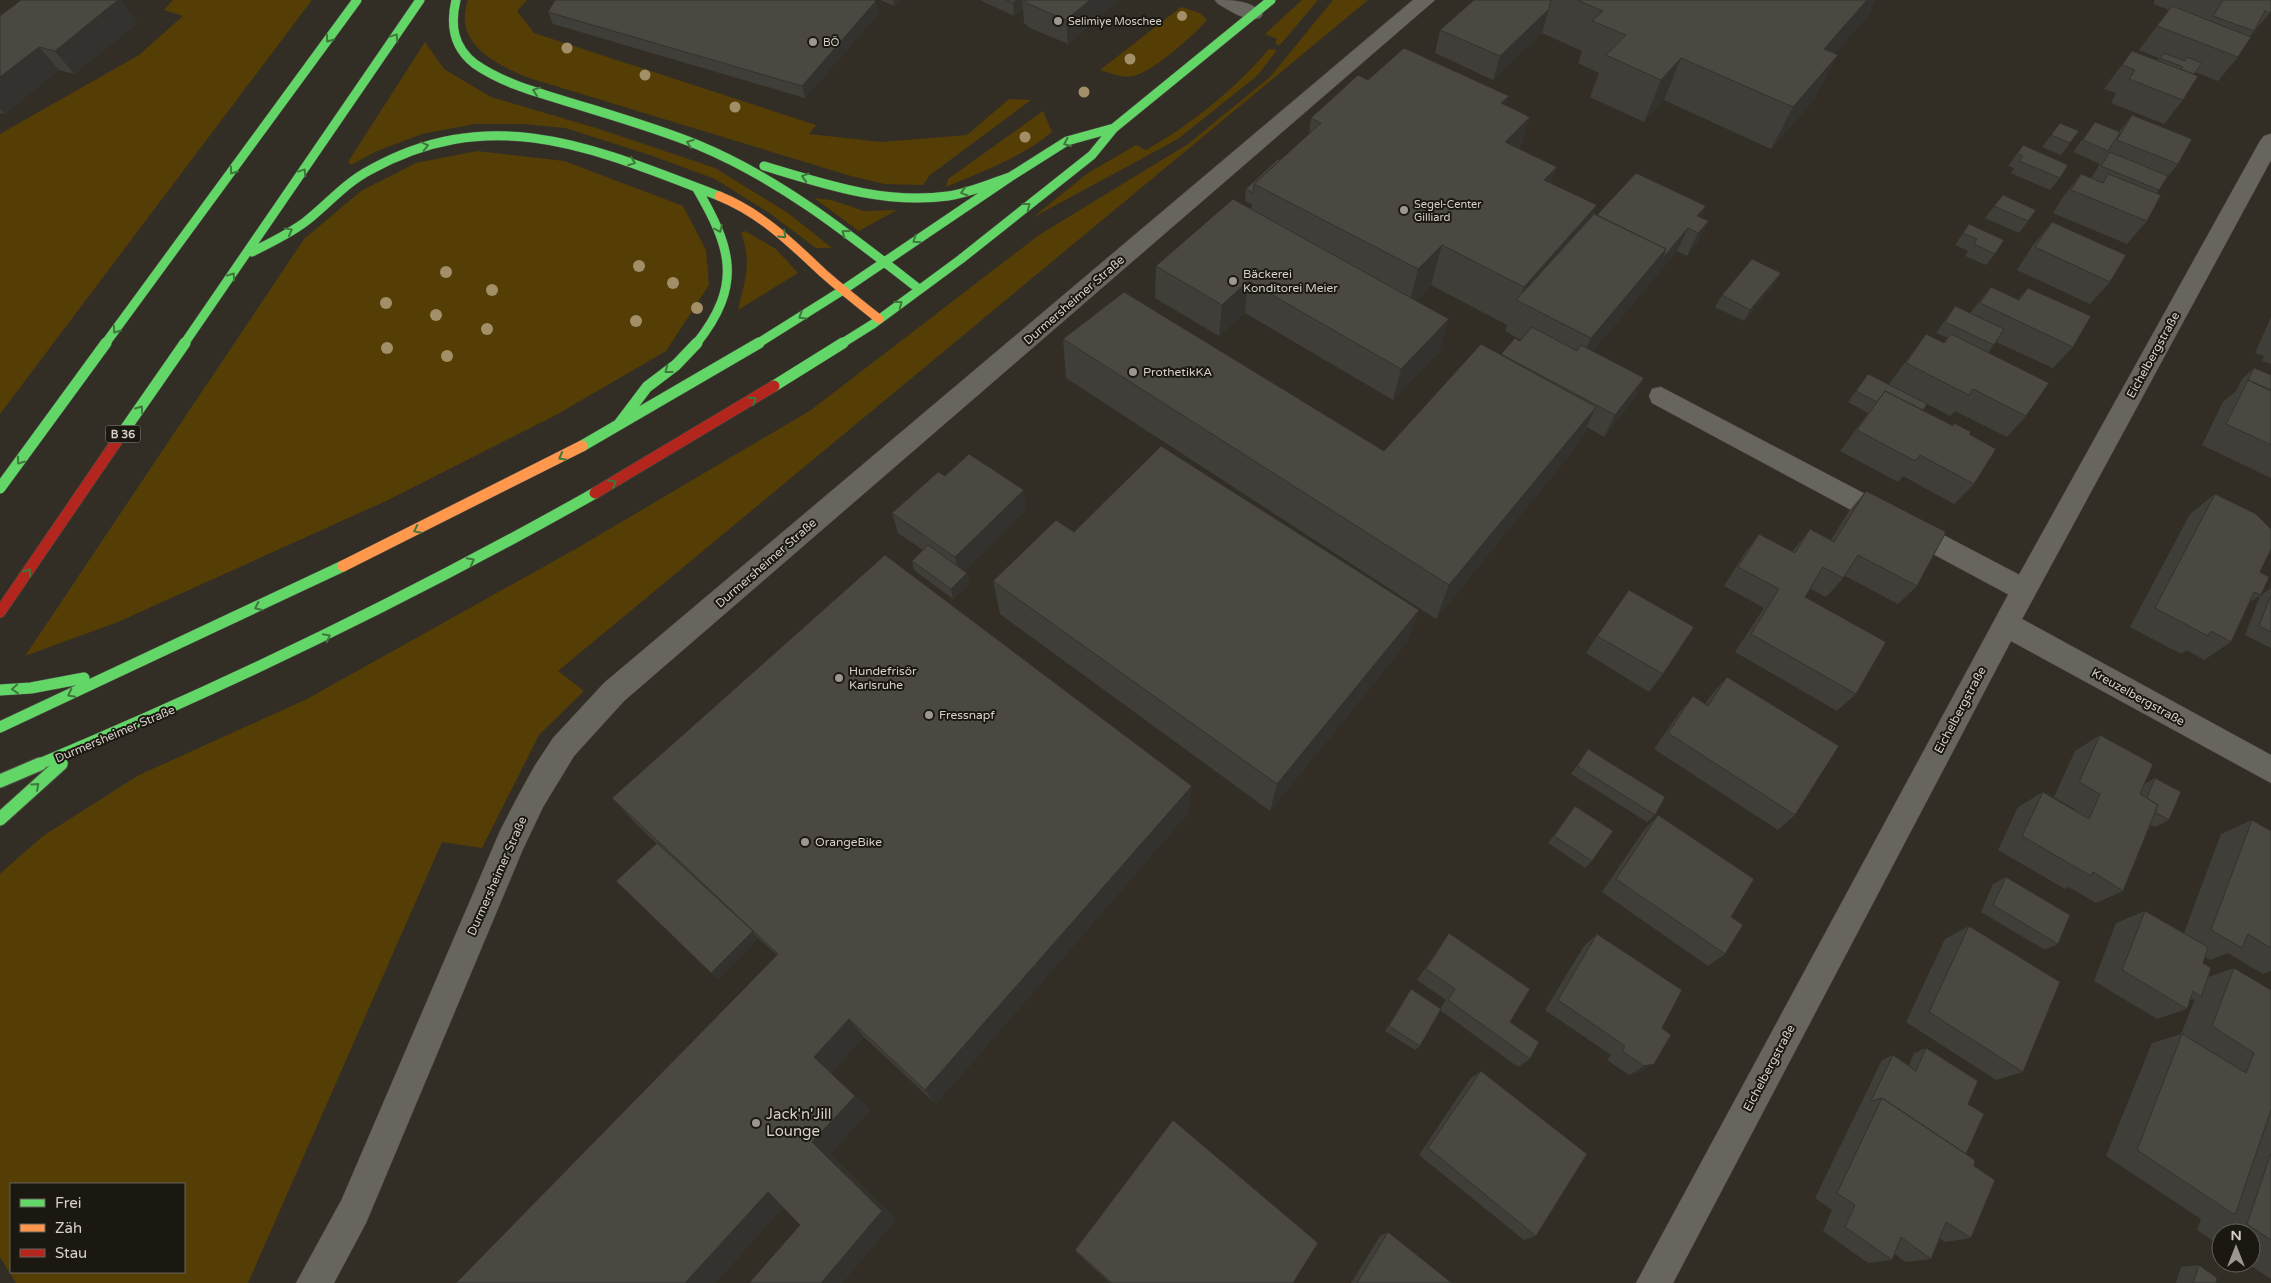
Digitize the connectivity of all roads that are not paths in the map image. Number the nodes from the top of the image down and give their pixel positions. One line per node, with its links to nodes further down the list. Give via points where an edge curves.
1 (357, 0): 20 (main road, one-way to 20)
2 (420, 0): 13 (main road, B 36, one-way to 2)
3 (456, 0): 10 (main road, one-way to 3, via 502,81 472,62 453,40 450,16)
4 (1225, 0): 7 (street)
5 (1271, 0): 7 (main road, Durmersheimer Straße)
6 (1425, 0): 31 (street, Durmersheimer Straße, via 614,692 586,721 557,756 511,841 354,1211)
7 (1253, 14): 8 (main road, Durmersheimer Straße)
8 (1114, 128): 11 (main road, Durmersheimer Straße, one-way to 11, via 1067,141); 15 (main road, Durmersheimer Straße, one-way to 8, via 1092,156)
9 (2270, 144): 21 (street, Eichelbergstraße)
10 (715, 152): 11 (main road, one-way to 10, via 947,196 889,197 851,190); 14 (main road, one-way to 10, via 783,188)
11 (1010, 177): 14 (main road, Durmersheimer Straße, one-way to 14)
12 (696, 187): 13 (main road, one-way to 12, via 304,223 331,198 370,170 417,148 465,136 509,134 586,147); 16 (main road, one-way to 16, via 742,204 776,228); 19 (main road, one-way to 19, via 722,233 729,257 726,285 718,310 703,334 678,362 651,382)
13 (246, 255): 22 (main road, B 36, one-way to 13)
14 (884, 262): 15 (main road); 16 (main road, Durmersheimer Straße)
15 (919, 289): 17 (main road, Durmersheimer Straße, one-way to 15)
16 (843, 290): 17 (main road); 19 (main road, Durmersheimer Straße, one-way to 19, via 720,367)
17 (879, 319): 27 (main road, Durmersheimer Straße, one-way to 17, via 295,653 401,599 594,495 745,405)
18 (1661, 396): 21 (street)
19 (620, 424): 24 (main road, Durmersheimer Straße, one-way to 24, via 487,495 303,586)
20 (0, 488)
21 (2024, 590): 23 (street, Eichelbergstraße)
22 (0, 612)
23 (2006, 624): 28 (street, Kreuzelbergstraße); 32 (street, Eichelbergstraße)
24 (115, 672): 25 (main road, one-way to 25, via 31,688); 26 (main road, Durmersheimer Straße, one-way to 26)
25 (0, 690)
26 (0, 727)
27 (76, 751): 29 (main road, Durmersheimer Straße); 30 (main road, one-way to 27)
28 (2271, 770)
29 (0, 781)
30 (0, 819)
31 (314, 1283)
32 (1654, 1283)

